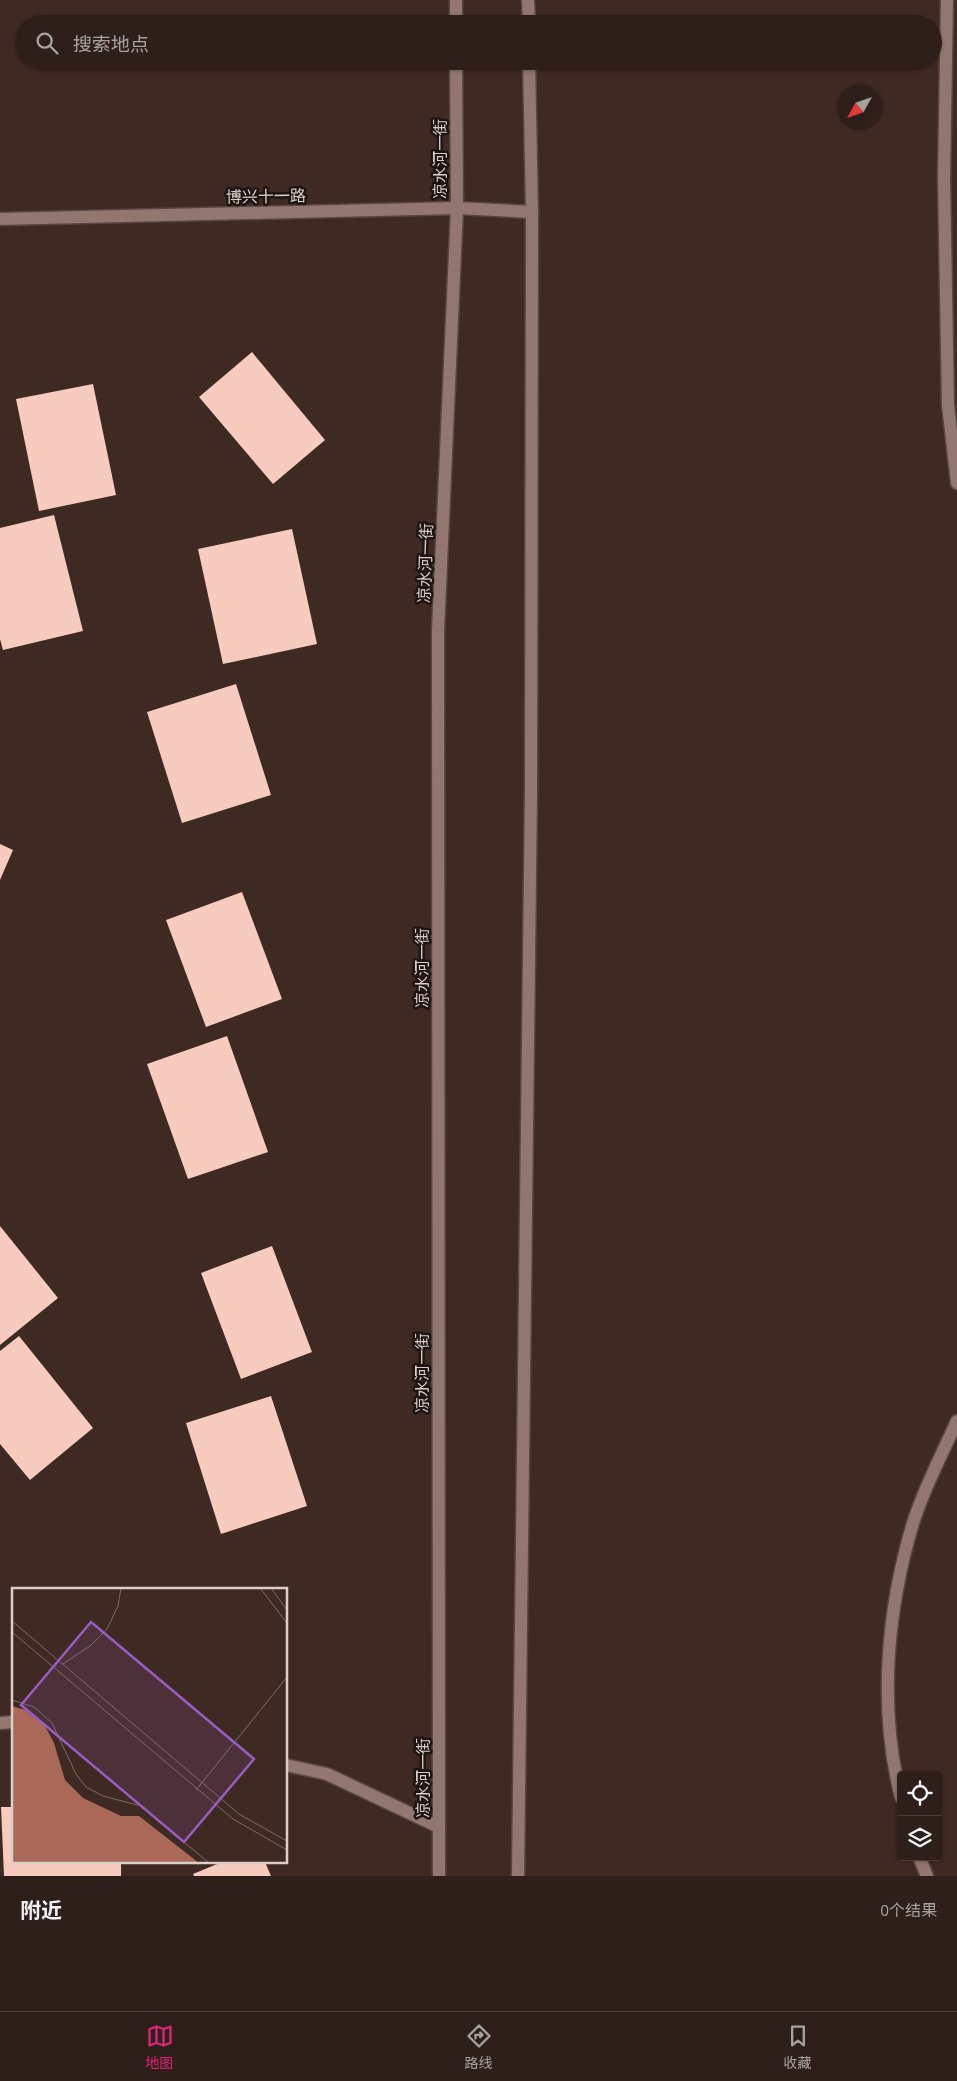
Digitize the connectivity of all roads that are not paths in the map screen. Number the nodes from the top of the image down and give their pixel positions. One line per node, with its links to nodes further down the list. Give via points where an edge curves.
1 (456, 0): 4 (main road)
2 (528, 0): 5 (main road)
3 (947, 0): 11 (main road, via 944,178 948,405)
4 (456, 15)
5 (529, 15)
6 (456, 70): 8 (main road, 凉水河一街)
7 (529, 70): 9 (main road)
8 (457, 208): 9 (main road, 博兴十一路); 10 (main road, 博兴十一路); 15 (main road, 凉水河一街, via 438,631)
9 (532, 212): 18 (main road, via 531,792)
10 (0, 219)
11 (957, 482)
12 (957, 1421): 14 (main road, via 914,1520 893,1615 888,1672 889,1729)
13 (288, 1765): 15 (main road, via 327,1774)
14 (897, 1781)
15 (439, 1827): 17 (main road, 凉水河一街)
16 (921, 1861): 19 (main road)
17 (439, 1876)
18 (518, 1876)
19 (927, 1876)

